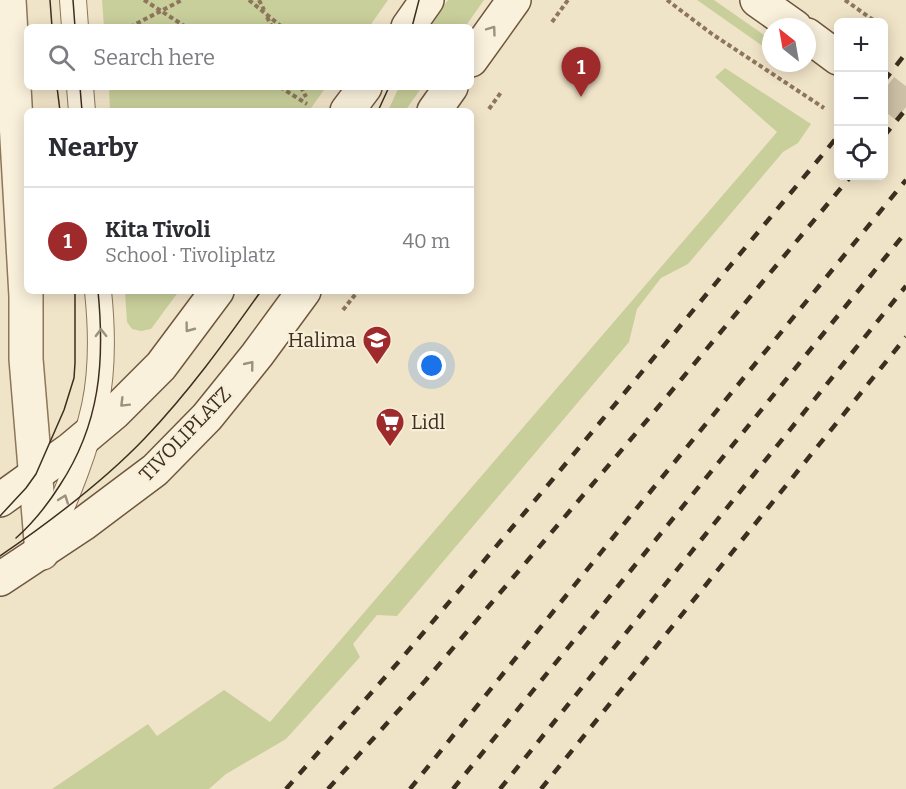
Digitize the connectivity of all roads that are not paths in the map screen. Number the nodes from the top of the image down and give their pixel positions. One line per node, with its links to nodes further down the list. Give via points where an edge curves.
1 (9, 0): 18 (street)
2 (73, 0): 7 (lane)
3 (427, 0): 8 (street)
4 (514, 0): 11 (street, one-way to 4)
5 (757, 0): 6 (street)
6 (782, 18)
7 (75, 24)
8 (410, 24)
9 (816, 42): 10 (street)
10 (834, 55)
11 (474, 56)
12 (80, 90): 15 (lane)
13 (363, 90): 16 (street)
14 (449, 90): 17 (street)
15 (82, 108)
16 (350, 108)
17 (436, 108)
18 (24, 261)
19 (26, 294): 24 (street, via 26,359)
20 (98, 294): 23 (lane, one-way to 20, via 99,375)
21 (215, 294): 23 (street, one-way to 23, via 161,366)
22 (302, 294): 26 (street, TIVOLIPLATZ, one-way to 22, via 155,470 207,417)
23 (86, 438): 24 (street); 26 (lane, one-way to 23)
24 (36, 474): 25 (street); 26 (street)
25 (0, 500)
26 (42, 553): 27 (street, TIVOLIPLATZ)
27 (0, 579)

